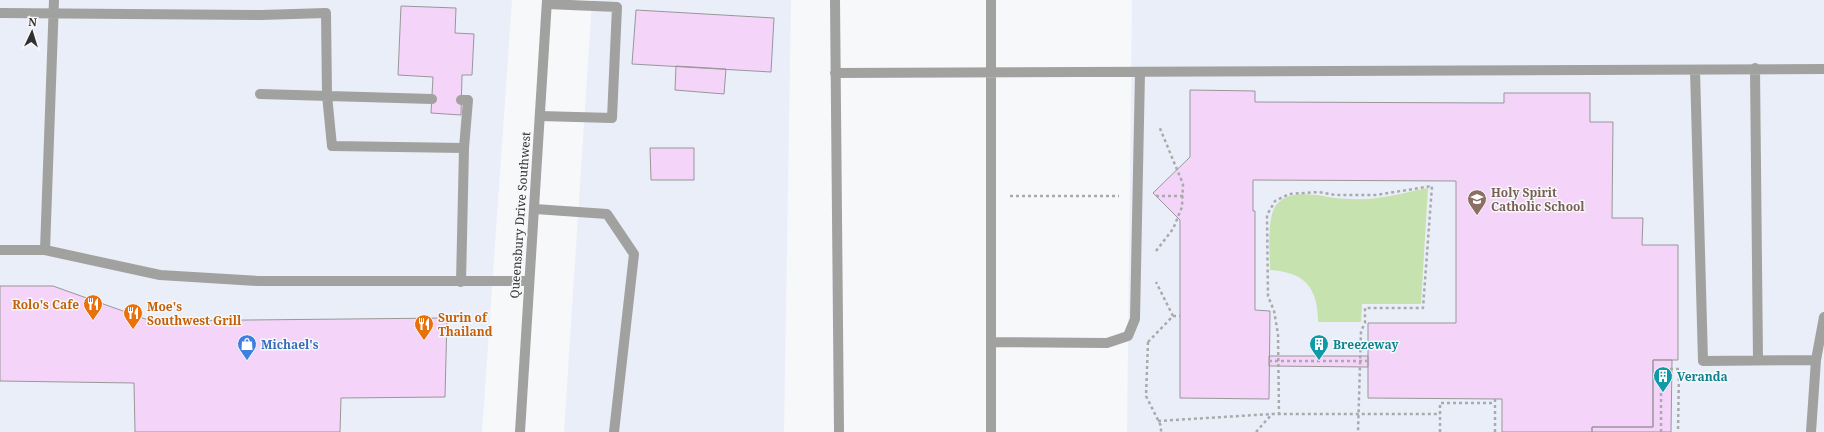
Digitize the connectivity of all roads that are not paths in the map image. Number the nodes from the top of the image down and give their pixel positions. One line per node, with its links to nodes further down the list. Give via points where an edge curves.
1 (54, 0): 6 (street)
2 (835, 0): 12 (street)
3 (990, 0): 10 (street)
4 (547, 2): 17 (street, Queensbury Drive Southwest); 17 (street, via 617,7 612,118)
5 (0, 13): 6 (street)
6 (53, 13): 14 (street, via 326,13); 21 (street)
7 (1755, 68): 8 (street); 9 (street); 26 (street)
8 (1824, 69)
9 (1695, 70): 11 (street); 26 (street, via 1702,361)
10 (991, 72): 11 (street); 12 (street); 25 (street)
11 (1140, 72): 25 (street, via 1135,319 1128,336 1107,343)
12 (835, 73): 30 (street)
13 (260, 94): 14 (street)
14 (327, 95): 15 (street); 18 (street, via 332,146)
15 (432, 99)
16 (462, 100): 18 (street, via 468,100)
17 (540, 116): 19 (street, Queensbury Drive Southwest)
18 (464, 148): 23 (street)
19 (535, 209): 22 (street, Queensbury Drive Southwest); 29 (street, via 607,214 634,254)
20 (0, 250): 21 (street)
21 (45, 250): 23 (street, via 160,275 258,281)
22 (529, 281): 23 (street); 28 (street, Queensbury Drive Southwest)
23 (461, 282)
24 (1824, 317): 27 (street)
25 (991, 342): 31 (street)
26 (1758, 360): 27 (street)
27 (1816, 360): 32 (street)
28 (520, 432)
29 (614, 432)
30 (839, 432)
31 (991, 432)
32 (1811, 432)

